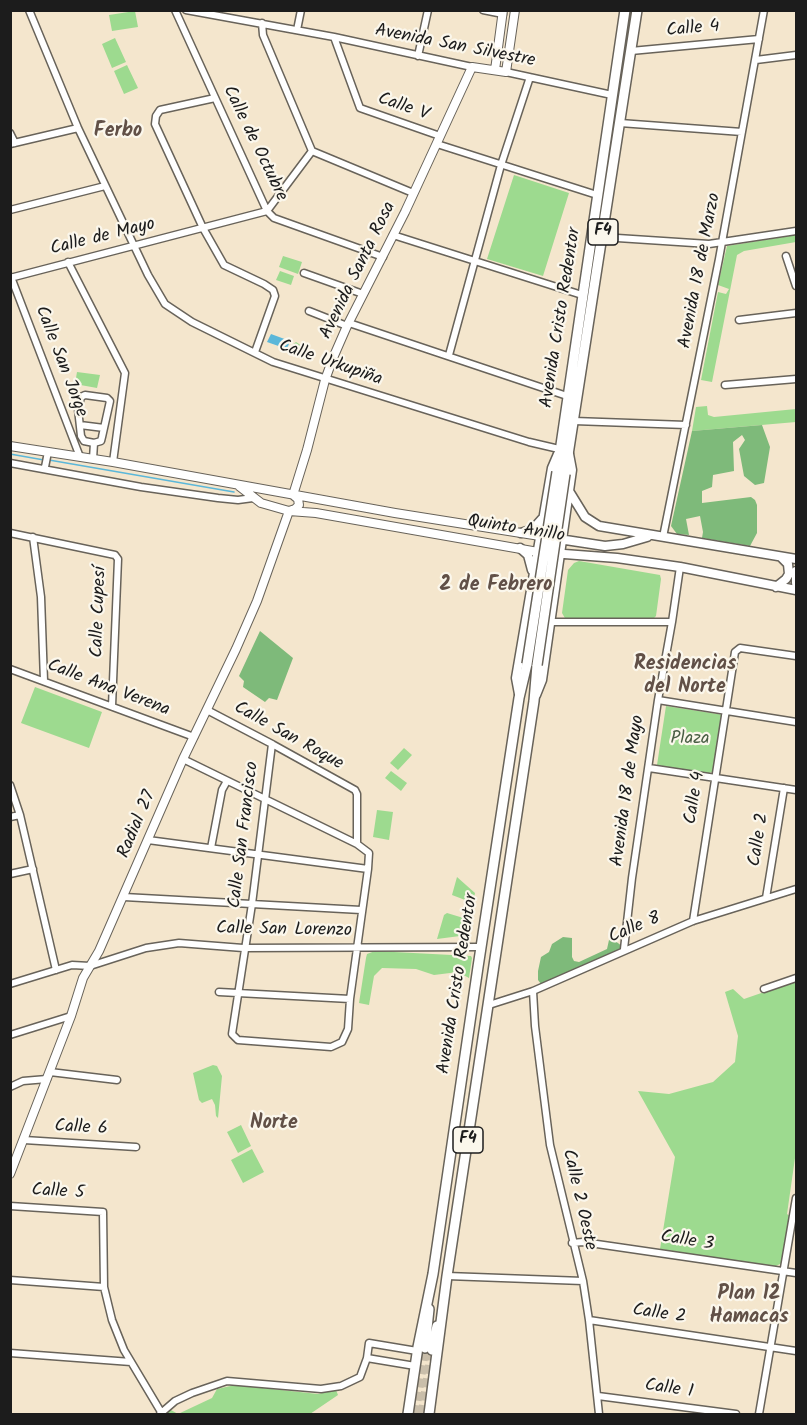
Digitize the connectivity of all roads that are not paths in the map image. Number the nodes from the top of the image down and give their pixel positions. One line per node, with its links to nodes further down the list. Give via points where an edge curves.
1 (29, 10): 27 (street, Calle Urkupiña)
2 (175, 10): 25 (street, Calle de Octubre)
3 (186, 10): 12 (street, Avenida San Silvestre)
4 (301, 10): 13 (street)
5 (428, 10): 17 (street)
6 (483, 10): 11 (street)
7 (515, 10): 22 (street)
8 (625, 10): 24 (main road, Avenida Cristo Redentor / F4)
9 (637, 10): 16 (main road, Avenida Cristo Redentor / F4)
10 (764, 10): 15 (street, Avenida 18 de Marzo)
11 (503, 12): 21 (street)
12 (262, 23): 13 (street, Avenida San Silvestre); 32 (street, via 263,35)
13 (297, 30): 14 (street, Avenida San Silvestre)
14 (334, 37): 17 (street, Avenida San Silvestre); 30 (street, Calle V, via 360,108)
15 (759, 39): 16 (street, Calle 4); 19 (street, Avenida 18 de Marzo)
16 (631, 51): 26 (main road, Avenida Cristo Redentor / F4)
17 (418, 56): 20 (street, Avenida San Silvestre)
18 (796, 56): 19 (street)
19 (756, 60): 28 (street, Avenida 18 de Marzo)
20 (471, 66): 21 (street, Avenida San Silvestre); 30 (street, Avenida Santa Rosa)
21 (495, 70): 22 (street, Avenida San Silvestre)
22 (506, 72): 23 (street, Avenida San Silvestre)
23 (530, 77): 24 (street, Avenida San Silvestre); 33 (street)
24 (612, 95): 36 (main road, Avenida Cristo Redentor / F4)
25 (215, 98): 38 (street, Calle de Octubre); 39 (street, via 160,110 155,124)
26 (620, 123): 28 (street); 42 (main road, Avenida Cristo Redentor / F4)
27 (78, 128): 31 (street); 34 (street, Calle Urkupiña)
28 (742, 132): 43 (street, Avenida 18 de Marzo)
29 (10, 133): 31 (street)
30 (439, 140): 33 (street); 35 (street, Avenida Santa Rosa)
31 (13, 143)
32 (312, 150): 35 (street); 38 (street)
33 (501, 165): 36 (street); 47 (street)
34 (105, 186): 37 (street); 44 (street, Calle Urkupiña)
35 (413, 193): 41 (street, Avenida Santa Rosa)
36 (597, 195): 53 (main road, Avenida Cristo Redentor / F4)
37 (10, 210)
38 (267, 211): 39 (street, Calle de Mayo); 46 (street, Calle de Octubre, via 274,218)
39 (203, 228): 44 (street, Calle de Mayo); 58 (street, via 224,266 273,290 275,296)
40 (796, 231): 43 (street)
41 (393, 235): 46 (street, Avenida Santa Rosa); 47 (street)
42 (602, 237): 43 (street); 64 (main road, Avenida Cristo Redentor / F4)
43 (722, 244): 66 (street, Avenida 18 de Marzo)
44 (134, 246): 48 (street, Calle de Mayo); 58 (street, Calle Urkupiña, via 165,304 192,322)
45 (786, 256): 51 (street)
46 (382, 257): 52 (street, Avenida Santa Rosa)
47 (474, 261): 53 (street); 59 (street)
48 (68, 262): 50 (street, Calle de Mayo); 75 (street, via 125,373)
49 (304, 273): 52 (street)
50 (11, 278): 73 (street, Calle San Jorge)
51 (796, 286)
52 (363, 294): 57 (street, Avenida Santa Rosa)
53 (582, 295): 63 (main road, Avenida Cristo Redentor / F4)
54 (309, 310): 57 (street)
55 (796, 313): 56 (street)
56 (739, 320)
57 (348, 325): 59 (street); 61 (street, Avenida Santa Rosa)
58 (255, 352): 61 (street, Calle Urkupiña)
59 (449, 355): 63 (street)
60 (796, 379): 62 (street)
61 (325, 380): 70 (street, Calle Urkupiña); 81 (street, Avenida Santa Rosa)
62 (725, 385)
63 (567, 396): 70 (main road, Avenida Cristo Redentor / F4)
64 (574, 421): 66 (street); 72 (main road, Avenida Cristo Redentor / F4)
65 (80, 425): 67 (street); 67 (street, via 78,409 85,395 109,399); 68 (street, via 82,440)
66 (686, 425): 91 (street, Avenida 18 de Marzo)
67 (104, 428): 68 (street, via 101,441)
68 (94, 444): 74 (street)
69 (11, 445): 71 (street, Quinto Anillo)
70 (559, 451): 78 (main road, Avenida Cristo Redentor / F4); 84 (main road, Avenida Cristo Redentor)
71 (47, 454): 73 (street, Quinto Anillo); 77 (street)
72 (569, 454): 78 (main road, Avenida Cristo Redentor / F4); 80 (main road, Avenida Cristo Redentor)
73 (80, 457): 74 (street, Quinto Anillo)
74 (93, 459): 75 (street, Quinto Anillo)
75 (113, 462): 79 (street, Quinto Anillo)
76 (10, 463): 77 (street)
77 (45, 466): 82 (street, via 141,487 238,500)
78 (561, 473): 109 (main road, Avenida Cristo Redentor / F4, bridge)
79 (238, 485): 81 (street, Quinto Anillo); 82 (street, Quinto Anillo)
80 (569, 491): 85 (main road, Avenida Cristo Redentor); 89 (main road, via 590,522 611,530)
81 (293, 495): 83 (street, Radial 27, via 299,505); 87 (street, Quinto Anillo)
82 (253, 498): 83 (street, Quinto Anillo)
83 (289, 511): 93 (street, Quinto Anillo); 116 (street, Radial 27, via 256,601)
84 (544, 516): 85 (main road, via 551,534); 87 (main road, via 533,530); 88 (main road, Avenida Cristo Redentor)
85 (565, 519): 92 (main road, Avenida Cristo Redentor)
86 (10, 533): 90 (street, Calle Cupesí)
87 (521, 533): 88 (street, Quinto Anillo)
88 (540, 536): 92 (main road, Quinto Anillo); 94 (main road, Avenida Cristo Redentor)
89 (653, 536): 91 (main road, Quinto Anillo); 92 (main road, Quinto Anillo, via 605,546)
90 (33, 537): 111 (street, via 41,597); 115 (street, Calle Cupesí, via 112,554 118,559)
91 (663, 537): 97 (main road, Quinto Anillo)
92 (562, 540): 95 (main road, Avenida Cristo Redentor)
93 (520, 548): 94 (street, Quinto Anillo); 101 (main road, via 530,558)
94 (538, 552): 95 (main road, Quinto Anillo); 101 (main road, Avenida Cristo Redentor)
95 (560, 555): 96 (main road, Quinto Anillo); 103 (main road, Avenida Cristo Redentor)
96 (577, 555): 99 (main road, Quinto Anillo); 103 (main road, via 565,564)
97 (780, 556): 98 (main road, Quinto Anillo); 104 (main road, via 788,564 789,574)
98 (796, 559)
99 (680, 567): 104 (main road, Quinto Anillo); 107 (street, Avenida 18 de Mayo)
100 (796, 571): 102 (main road)
101 (532, 582): 103 (main road, via 539,568 547,564 553,570); 112 (main road, Avenida Cristo Redentor, via 516,678)
102 (796, 583)
103 (555, 585): 106 (main road, Avenida Cristo Redentor)
104 (776, 587): 105 (main road, Quinto Anillo)
105 (796, 590)
106 (550, 622): 107 (street); 114 (main road, Avenida Cristo Redentor, via 542,680)
107 (672, 622): 113 (street, Avenida 18 de Mayo)
108 (796, 656): 117 (street, Calle 4, via 740,648 735,652)
109 (532, 665): 112 (main road, Avenida Cristo Redentor / F4); 114 (main road, Avenida Cristo Redentor / F4)
110 (10, 669): 111 (street, Calle Ana Verena)
111 (44, 681): 115 (street, Calle Ana Verena)
112 (519, 698): 144 (main road, Avenida Cristo Redentor / F4)
113 (658, 699): 117 (street); 122 (street, Avenida 18 de Mayo)
114 (534, 700): 157 (main road, Avenida Cristo Redentor / F4)
115 (112, 706): 119 (street, Calle Ana Verena)
116 (207, 710): 119 (street, Radial 27); 120 (street, Calle San Roque)
117 (726, 710): 118 (street); 123 (street, Calle 4)
118 (796, 722)
119 (194, 737): 121 (street, Radial 27)
120 (272, 744): 128 (street, Calle San Francisco); 132 (street, Calle San Roque, via 355,790)
121 (183, 759): 124 (street); 131 (street, Radial 27)
122 (649, 768): 123 (street); 147 (street, Avenida 18 de Mayo)
123 (715, 777): 126 (street); 143 (street, Calle 4)
124 (227, 781): 128 (street); 133 (street)
125 (10, 785): 129 (street)
126 (784, 788): 127 (street); 140 (street, Calle 2)
127 (796, 789)
128 (265, 799): 132 (street); 134 (street, Calle San Francisco)
129 (20, 814): 130 (street); 135 (street)
130 (10, 817)
131 (148, 840): 133 (street); 139 (street, Radial 27)
132 (357, 844): 136 (street, via 369,853)
133 (211, 848): 134 (street)
134 (258, 854): 136 (street); 141 (street, Calle San Francisco)
135 (33, 869): 137 (street); 149 (street)
136 (368, 869): 142 (street)
137 (10, 874)
138 (796, 889): 140 (street, Calle 8)
139 (124, 897): 141 (street); 148 (street, Radial 27)
140 (766, 898): 143 (street, Calle 8)
141 (252, 904): 142 (street); 145 (street, Calle San Francisco)
142 (361, 910): 146 (street)
143 (693, 921): 147 (street, Calle 8)
144 (481, 947): 146 (street, Calle San Lorenzo); 177 (main road, Avenida Cristo Redentor / F4)
145 (243, 948): 146 (street, Calle San Lorenzo); 148 (street, Calle San Lorenzo, via 163,945); 155 (street, Calle San Francisco)
146 (356, 948): 156 (street)
147 (624, 949): 153 (street, Calle 8)
148 (90, 966): 149 (street, Calle San Lorenzo, via 72,965); 158 (street, Radial 27)
149 (56, 970): 151 (street, Calle San Lorenzo)
150 (796, 978): 152 (street)
151 (10, 984)
152 (764, 989)
153 (533, 991): 157 (street, Calle 8); 168 (street, Calle 2 Oeste, via 550,1145)
154 (219, 992): 155 (street)
155 (236, 993): 156 (street); 156 (street, Calle San Francisco, via 232,1031 238,1040 331,1047 346,1036)
156 (350, 999)
157 (489, 1005): 171 (main road, Avenida Cristo Redentor / F4)
158 (71, 1016): 159 (street); 160 (street, Radial 27)
159 (10, 1035)
160 (48, 1076): 161 (street); 162 (street); 163 (street, Radial 27)
161 (117, 1080)
162 (10, 1087)
163 (24, 1140): 164 (street, Calle 6); 165 (street, Radial 27)
164 (136, 1147)
165 (10, 1174)
166 (796, 1198): 169 (street)
167 (10, 1206): 174 (street, Calle 5, via 103,1212)
168 (572, 1243): 169 (street, Calle 3); 173 (street, Calle 2 Oeste)
169 (784, 1271): 170 (street, Calle 3); 176 (street)
170 (796, 1273)
171 (447, 1276): 173 (street); 177 (main road, Avenida Cristo Redentor); 186 (main road, Avenida Cristo Redentor / F4)
172 (10, 1280): 174 (street)
173 (583, 1281): 175 (street, Calle 2 Oeste)
174 (104, 1287): 181 (street, via 117,1336)
175 (589, 1320): 176 (street, Calle 2); 183 (street, Calle 2 Oeste)
176 (769, 1346): 178 (street, Calle 2); 189 (street)
177 (425, 1350): 180 (street, via 369,1343); 182 (main road, Avenida Cristo Redentor / F4)
178 (796, 1351)
179 (10, 1353): 181 (street)
180 (367, 1358): 182 (street); 184 (street, via 360,1377 341,1386 321,1389 227,1381 175,1401)
181 (131, 1362): 184 (street)
182 (415, 1366): 185 (main road, Avenida Cristo Redentor / F4)
183 (598, 1396): 187 (street, Calle 2 Oeste); 188 (street, Calle 1)
184 (160, 1413)
185 (408, 1414)
186 (429, 1414)
187 (599, 1414)
188 (736, 1414)
189 (759, 1414)

